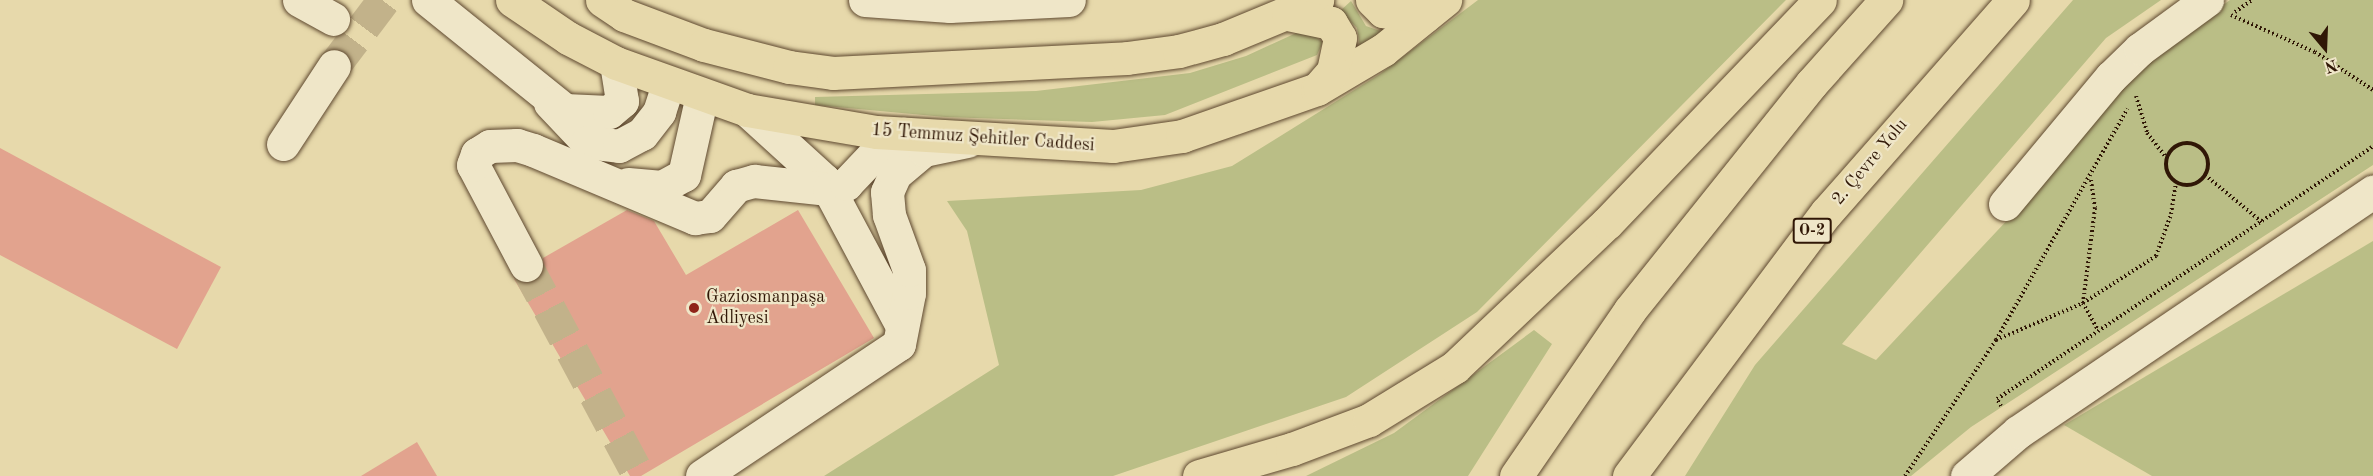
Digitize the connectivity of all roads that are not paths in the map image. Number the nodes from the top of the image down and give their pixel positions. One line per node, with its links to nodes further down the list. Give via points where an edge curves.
1 (299, 0): 15 (street)
2 (428, 0): 20 (street)
3 (512, 0): 16 (main road, 15 Temmuz Şehitler Caddesi, via 568,38)
4 (602, 0): 14 (main road, via 624,15 704,45 789,68 833,73 1127,58 1190,48)
5 (865, 0): 6 (street, via 950,6)
6 (1069, 0)
7 (1317, 0): 14 (main road)
8 (1372, 0): 12 (main road, via 1393,14)
9 (1820, 0): 33 (main road, via 1607,223 1455,367 1369,420 1292,450)
10 (1886, 0): 34 (main road, via 1811,84 1630,310)
11 (2013, 0): 35 (main road, 2. Çevre Yolu / O-2, via 1826,213)
12 (1435, 8): 19 (main road, 15 Temmuz Şehitler Caddesi, via 1383,50)
13 (2220, 12): 29 (street, via 2140,48)
14 (1288, 14): 19 (main road, via 1331,23 1340,38 1333,71)
15 (333, 19)
16 (616, 63): 18 (main road, 15 Temmuz Şehitler Caddesi); 20 (street, via 622,101 609,112 565,110)
17 (334, 66): 25 (street)
18 (668, 85): 20 (street, via 659,112 642,134 619,146 587,142); 21 (main road, 15 Temmuz Şehitler Caddesi)
19 (1317, 89): 24 (main road, 15 Temmuz Şehitler Caddesi, via 1204,129 1145,143 1062,146)
20 (543, 95)
21 (702, 95): 22 (main road, 15 Temmuz Şehitler Caddesi); 26 (street, via 691,160 679,181 662,187)
22 (747, 110): 23 (main road, 15 Temmuz Şehitler Caddesi); 27 (street)
23 (904, 134): 24 (main road, 15 Temmuz Şehitler Caddesi); 27 (street, via 883,145 846,184)
24 (969, 140): 31 (street, via 924,150 896,174 887,192 889,214 909,270 909,294)
25 (283, 144)
26 (619, 183): 27 (street, via 695,218 710,216 736,186 754,181); 30 (street, via 517,145 490,146 477,154 473,165 478,179)
27 (829, 189): 31 (street)
28 (2373, 192): 36 (street, via 2018,432)
29 (2005, 204)
30 (526, 264)
31 (902, 324): 32 (street, via 898,344 876,363)
32 (702, 476)
33 (1199, 476)
34 (1516, 476)
35 (1629, 476)
36 (1967, 476)

